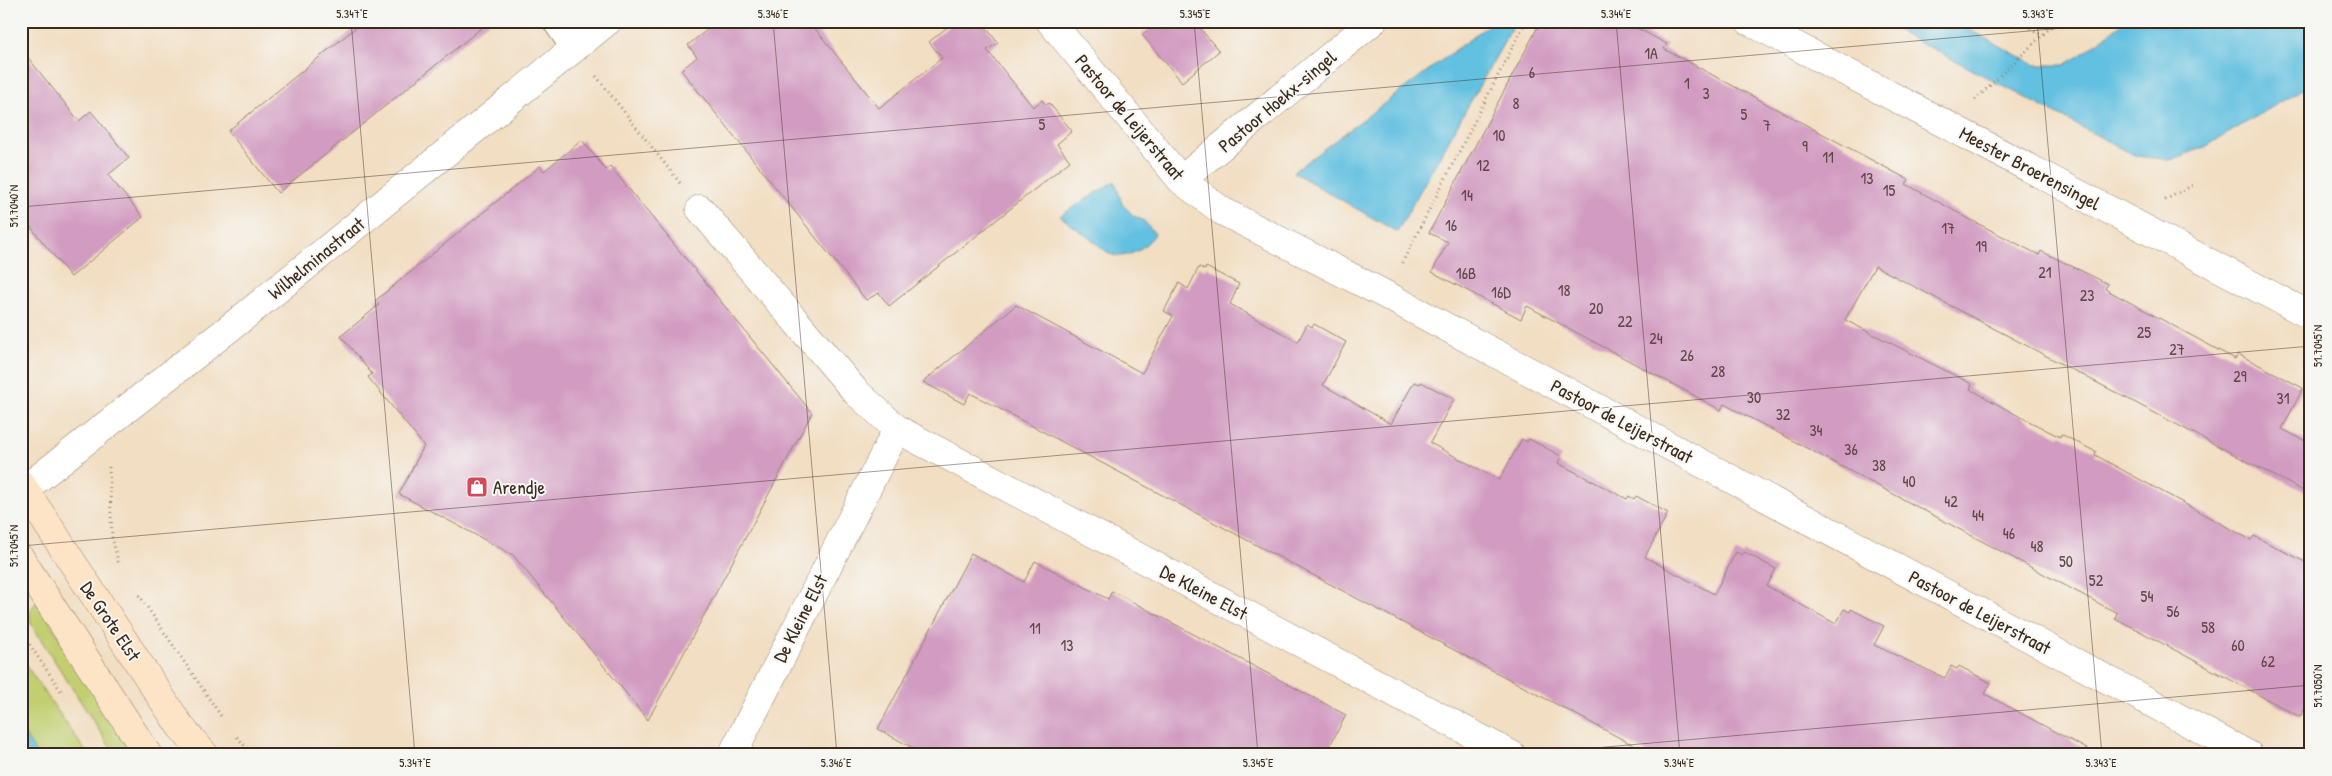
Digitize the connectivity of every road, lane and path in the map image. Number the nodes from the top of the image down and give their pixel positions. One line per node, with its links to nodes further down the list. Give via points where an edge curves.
1 (608, 21): 10 (street, Wilhelminastraat)
2 (1050, 21): 12 (street, Pastoor de Leijerstraat)
3 (1373, 21): 12 (street, Pastoor Hoekx-singel)
4 (1526, 21): 14 (path)
5 (1749, 21): 11 (street, Meester Broerensingel)
6 (2017, 21): 9 (path)
7 (2058, 21): 9 (path)
8 (555, 22): 10 (lane)
9 (2042, 35): 11 (path)
10 (574, 49): 13 (path); 16 (street, Wilhelminastraat)
11 (1949, 125): 15 (street, Meester Broerensingel)
12 (1181, 180): 14 (street, Pastoor de Leijerstraat, via 1222,211)
13 (700, 208): 17 (street, De Kleine Elst, via 856,392)
14 (1386, 295): 29 (street, Pastoor de Leijerstraat)
15 (2311, 316)
16 (108, 425): 18 (street, Wilhelminastraat); 20 (path, via 112,537 118,564)
17 (897, 429): 27 (street, De Kleine Elst); 28 (street, De Kleine Elst)
18 (22, 488): 25 (main road, De Grote Elst, via 180,726)
19 (21, 559): 24 (main road)
20 (124, 572)
21 (135, 588): 22 (path)
22 (222, 718)
23 (234, 733): 26 (path)
24 (148, 755)
25 (205, 755)
26 (253, 755)
27 (732, 755)
28 (1512, 755)
29 (2249, 755)

